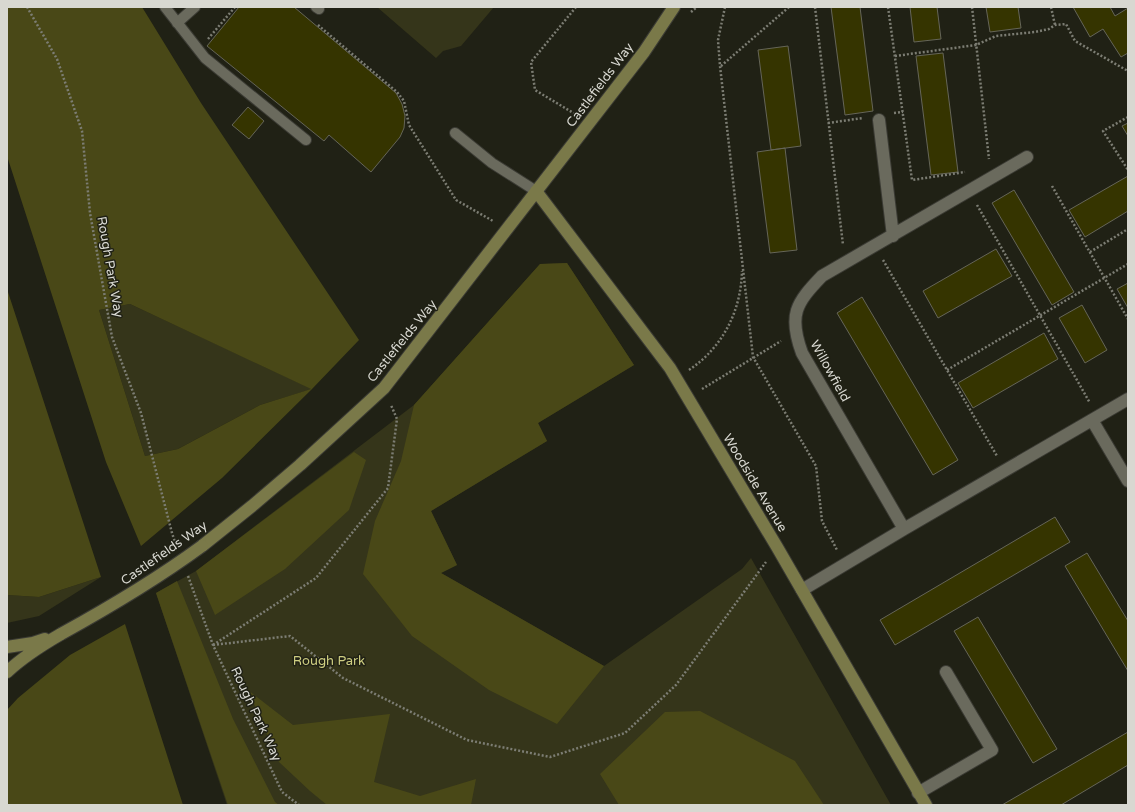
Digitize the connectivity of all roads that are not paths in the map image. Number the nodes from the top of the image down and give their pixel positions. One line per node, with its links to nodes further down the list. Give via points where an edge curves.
1 (165, 7): 4 (lane)
2 (195, 7): 4 (lane)
3 (674, 7): 9 (main road, Castlefields Way, via 644,52)
4 (178, 23): 7 (lane, via 205,58)
5 (879, 120): 10 (street)
6 (455, 133): 9 (lane, via 492,163)
7 (306, 140)
8 (1027, 157): 10 (street, Willowfield)
9 (536, 192): 15 (main road, Woodside Avenue, via 670,368); 16 (main road, Castlefields Way, bridge, via 384,388 300,465 202,546 102,612)
10 (893, 236): 14 (street, Willowfield, via 822,276 798,305 795,336)
11 (1128, 399): 12 (street)
12 (1095, 418): 13 (street); 14 (street)
13 (1128, 481)
14 (904, 528): 15 (street)
15 (802, 590): 20 (main road, Woodside Avenue)
16 (61, 634): 17 (main road, Castlefields Way, via 33,643); 18 (main road, Castlefields Way)
17 (7, 647)
18 (7, 672)
19 (946, 672): 20 (street, via 992,750)
20 (918, 793): 21 (main road, Woodside Avenue)
21 (926, 805)

